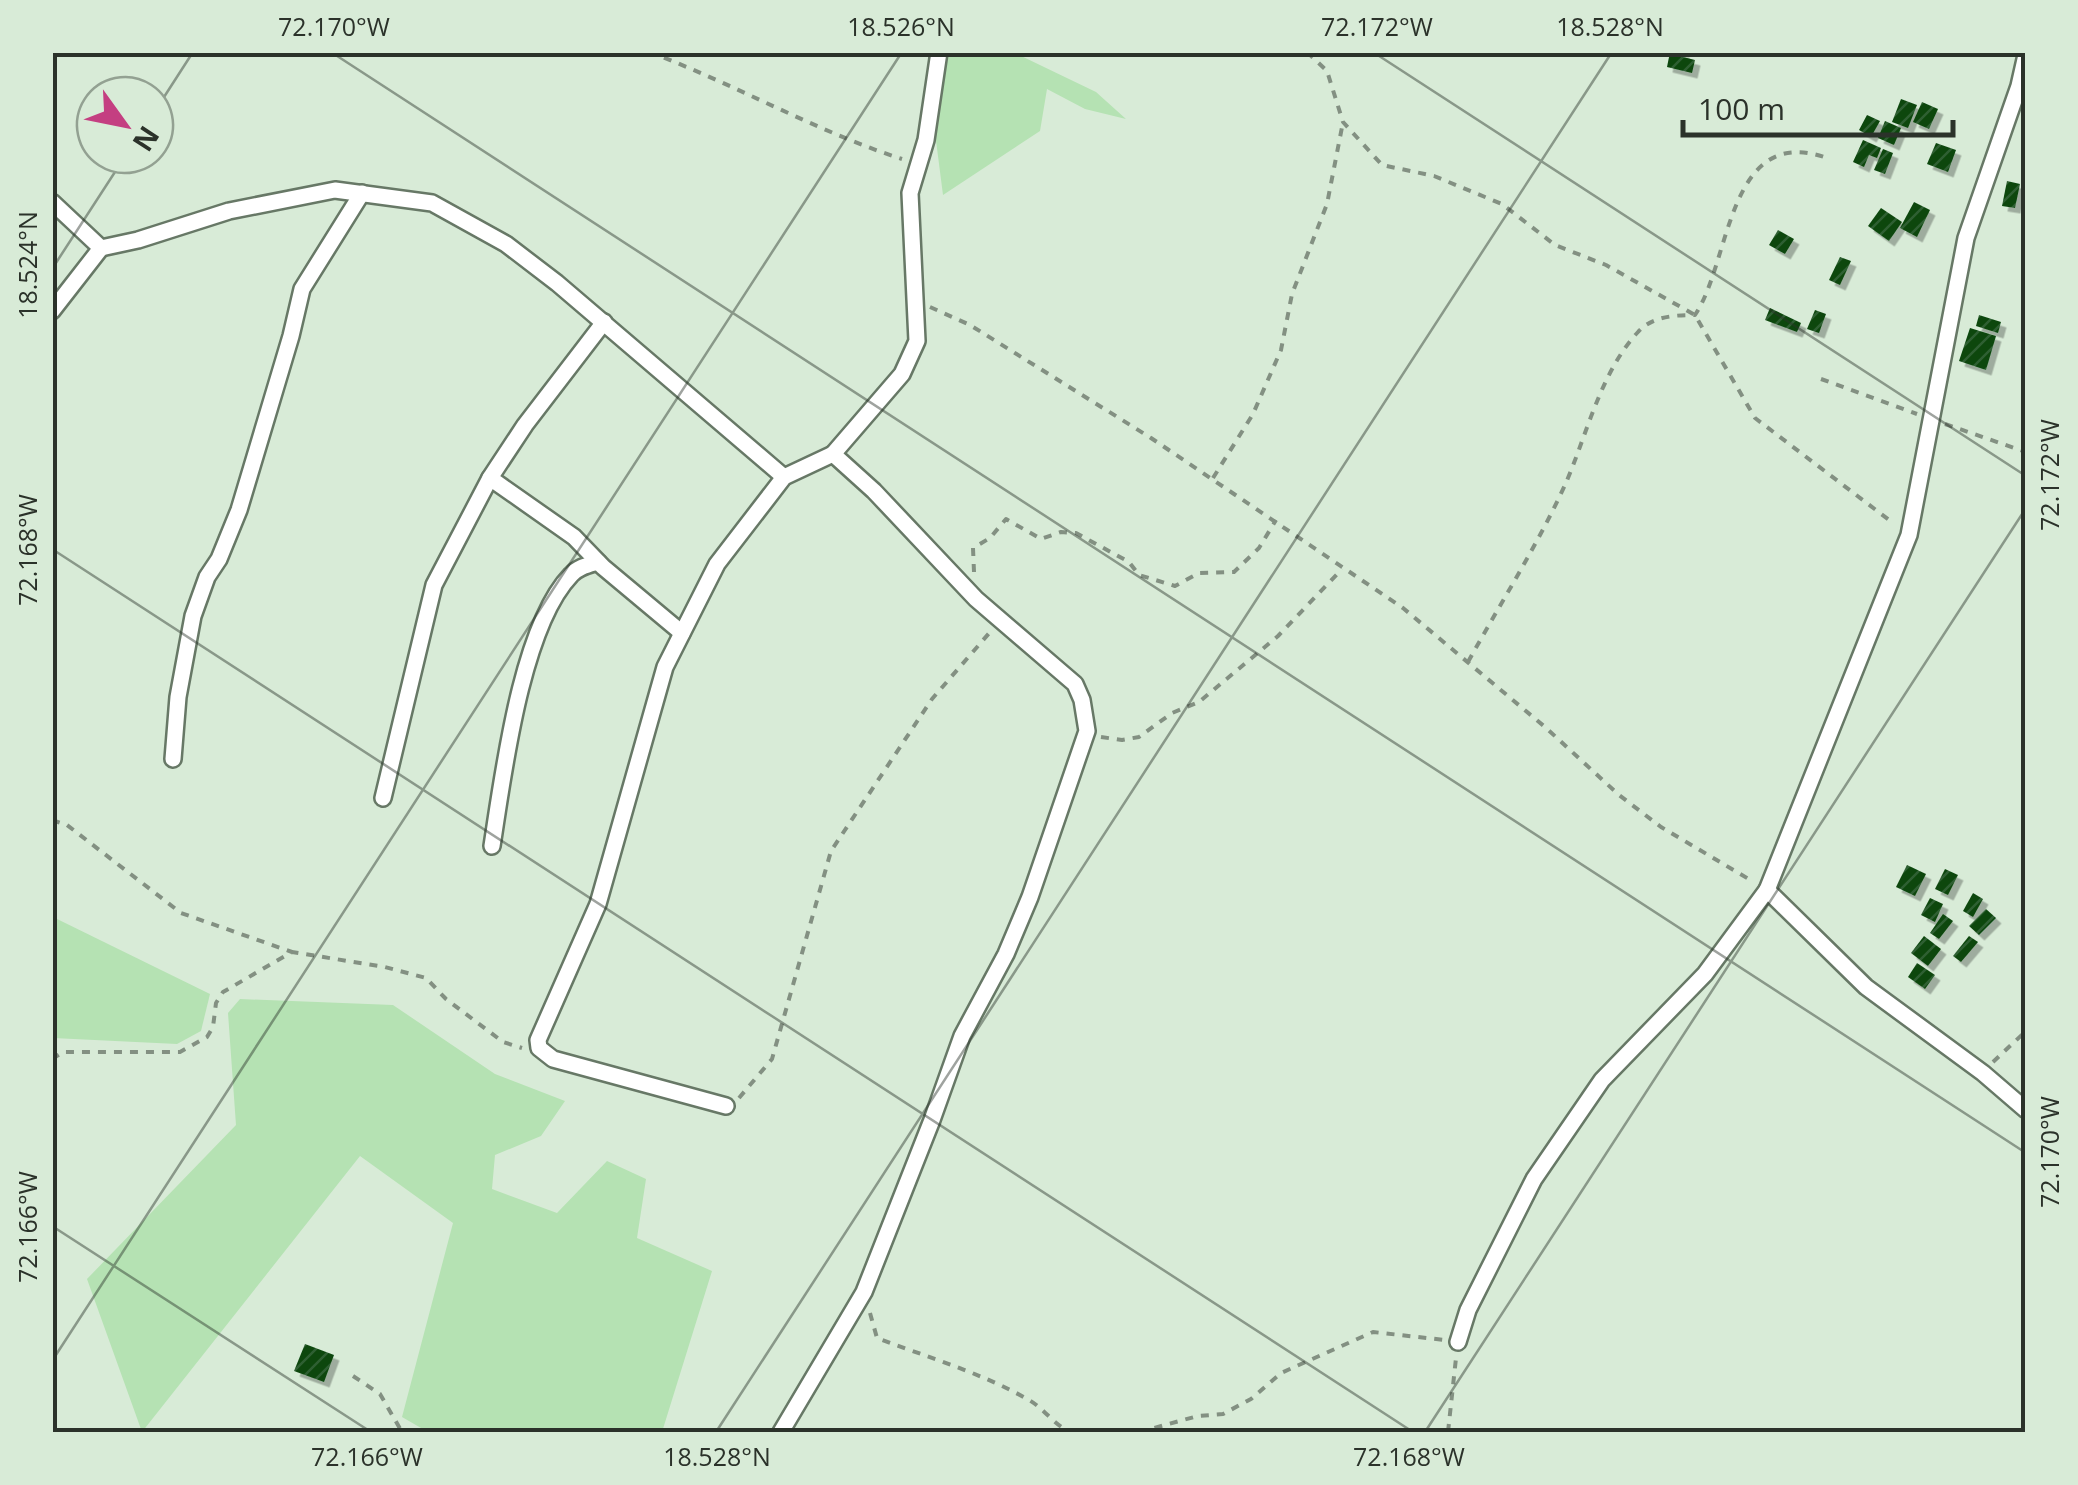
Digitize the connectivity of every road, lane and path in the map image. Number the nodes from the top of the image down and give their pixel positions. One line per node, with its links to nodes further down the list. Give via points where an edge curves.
1 (649, 52): 7 (path, via 853,143)
2 (939, 52): 7 (street)
3 (1306, 52): 5 (path, via 1327,72)
4 (2026, 55): 20 (street, via 1966,238)
5 (1343, 122): 13 (path, via 1382,165 1434,176 1502,204 1555,245); 18 (path, via 1327,204 1292,294 1281,350 1254,414)
6 (1824, 156): 13 (path, via 1780,154 1754,170 1735,202 1715,276)
7 (919, 164): 11 (street, via 910,193)
8 (362, 194): 10 (street, via 335,190 229,211); 14 (street, via 432,203 506,244); 28 (street, via 302,288 239,510 193,616)
9 (52, 202): 10 (street)
10 (100, 248): 12 (street)
11 (916, 301): 15 (street, via 912,359); 18 (path, via 970,325)
12 (52, 311)
13 (1696, 315): 20 (path, via 1755,418); 26 (path, via 1670,315 1640,328 1622,353 1564,486)
14 (604, 322): 16 (street); 17 (street)
15 (833, 454): 16 (street); 23 (street)
16 (784, 477): 25 (street, via 717,564)
17 (490, 478): 21 (street); 29 (street, via 434,584)
18 (1213, 478): 19 (path)
19 (1276, 520): 22 (path); 23 (path, via 1234,572 1199,573 1176,586 1139,575 1129,562 1076,534 1041,539 1006,519 973,548)
20 (1909, 535): 32 (street)
21 (598, 562): 25 (street); 31 (street, via 571,575 541,627 510,727)
22 (1342, 569): 26 (path); 27 (path, via 1278,636 1198,702 1139,737 1107,739)
23 (976, 600): 24 (street)
24 (1002, 619): 27 (street, via 1075,684); 38 (path, via 932,700 831,851 772,1058 745,1095)
25 (682, 633): 35 (street, via 665,666 598,904 538,1040)
26 (1468, 662): 32 (path, via 1619,795)
27 (1087, 731): 40 (street, via 1030,897 962,1036)
28 (173, 759)
29 (383, 798)
30 (52, 820): 33 (path, via 181,913)
31 (492, 846)
32 (1767, 890): 37 (street, via 1866,987); 41 (street, via 1705,974 1602,1080 1534,1179)
33 (292, 952): 35 (path, via 426,978 503,1042); 36 (path, via 224,992 207,1037 180,1052 63,1052)
34 (2026, 1031): 37 (path)
35 (546, 1056): 38 (street)
36 (52, 1059)
37 (1983, 1073): 39 (street)
38 (726, 1106)
39 (2026, 1110)
40 (864, 1292): 44 (street); 45 (path, via 876,1338 994,1382)
41 (1458, 1342): 46 (path, via 1373,1332 1281,1373 1223,1414); 47 (path)
42 (352, 1376): 43 (path, via 380,1394)
43 (402, 1432)
44 (781, 1432)
45 (1072, 1432)
46 (1139, 1432)
47 (1448, 1432)

